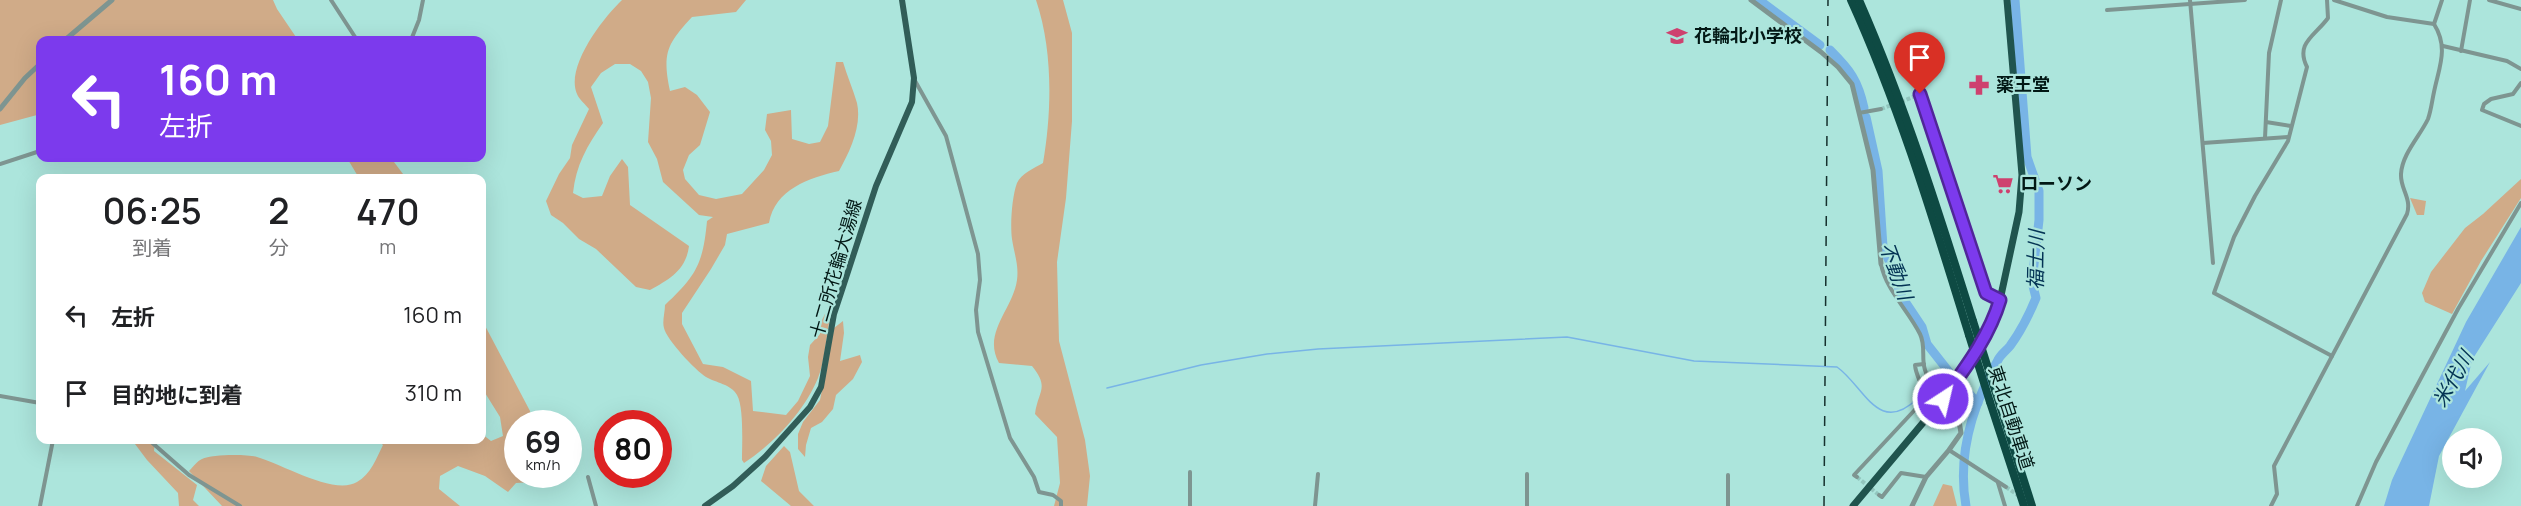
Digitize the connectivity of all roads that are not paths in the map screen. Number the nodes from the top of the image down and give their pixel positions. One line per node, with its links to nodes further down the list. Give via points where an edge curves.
1 (112, 0): 20 (street)
2 (331, 0): 21 (street)
3 (423, 0): 22 (street)
4 (902, 0): 27 (main road, 十二所花輪大湯線)
5 (1751, 0): 34 (street, via 1846,75)
6 (1851, 0): 77 (highway, 東北自動車道, bridge, via 1911,154)
7 (1859, 0): 78 (highway, 東北自動車道, bridge, via 1923,162)
8 (2007, 0): 30 (highway)
9 (2245, 0): 16 (street)
10 (2282, 0): 35 (street, via 2269,53)
11 (2327, 0): 36 (street, via 2328,18 2302,47 2301,56 2307,67)
12 (2334, 0): 19 (street, via 2387,17)
13 (2442, 0): 19 (street)
14 (2470, 0): 24 (street)
15 (2489, 0): 17 (street)
16 (2190, 2): 18 (street); 40 (street)
17 (2521, 9)
18 (2107, 10)
19 (2434, 24): 23 (street)
20 (70, 36)
21 (354, 36)
22 (413, 36)
23 (2443, 46): 24 (street); 47 (street, via 2428,118 2401,171 2410,202 2408,214)
24 (2461, 51): 26 (street, via 2507,61)
25 (36, 68): 32 (street)
26 (2521, 69)
27 (914, 78): 68 (main road, 十二所花輪大湯線, via 907,119 876,186 834,314 816,398 765,457); 69 (street, via 946,136 963,192 978,254 978,332 1010,438 1039,492 1053,495)
28 (2521, 82): 37 (street, via 2513,94 2491,99 2482,110)
29 (2026, 83): 30 (street)
30 (2014, 84): 46 (highway, via 2022,175 2019,212)
31 (1920, 94): 46 (street, via 1986,293)
32 (0, 109)
33 (1881, 110): 34 (street)
34 (1859, 113): 45 (street, via 1873,170)
35 (2265, 122): 36 (street); 39 (street)
36 (2291, 126): 38 (street)
37 (2521, 126)
38 (2289, 137): 39 (street); 47 (street, via 2234,237 2214,293)
39 (2265, 138): 40 (street)
40 (2203, 143): 44 (street)
41 (36, 153): 42 (street)
42 (0, 164)
43 (2521, 203): 80 (street, via 2453,317)
44 (2213, 262)
45 (1881, 264): 48 (street, via 1891,289 1921,335)
46 (2000, 300): 50 (highway, via 1978,349)
47 (2332, 356): 79 (street, via 2274,466 2277,494)
48 (1924, 364): 50 (street, via 1930,382); 60 (street, via 1915,365 1924,400 1854,475)
49 (0, 396): 51 (street)
50 (1943, 399): 54 (street, via 1959,421 1961,433); 74 (highway)
51 (36, 402)
52 (52, 444): 65 (street)
53 (154, 444): 66 (street, via 189,475)
54 (1949, 450): 61 (street); 62 (street)
55 (1190, 472): 70 (street)
56 (1318, 474): 71 (street)
57 (1527, 474): 72 (street)
58 (1728, 475): 73 (street)
59 (588, 477): 67 (street)
60 (1857, 477)
61 (1926, 477): 64 (street, via 1901,473 1882,497); 75 (street)
62 (1998, 482): 63 (street); 76 (street)
63 (2006, 487)
64 (1879, 495)
65 (40, 506)
66 (240, 506)
67 (596, 506)
68 (705, 506)
69 (1061, 506)
70 (1190, 506)
71 (1315, 506)
72 (1527, 506)
73 (1728, 506)
74 (1853, 506)
75 (1912, 506)
76 (2004, 506)
77 (2024, 506)
78 (2032, 506)
79 (2271, 506)
80 (2357, 506)

